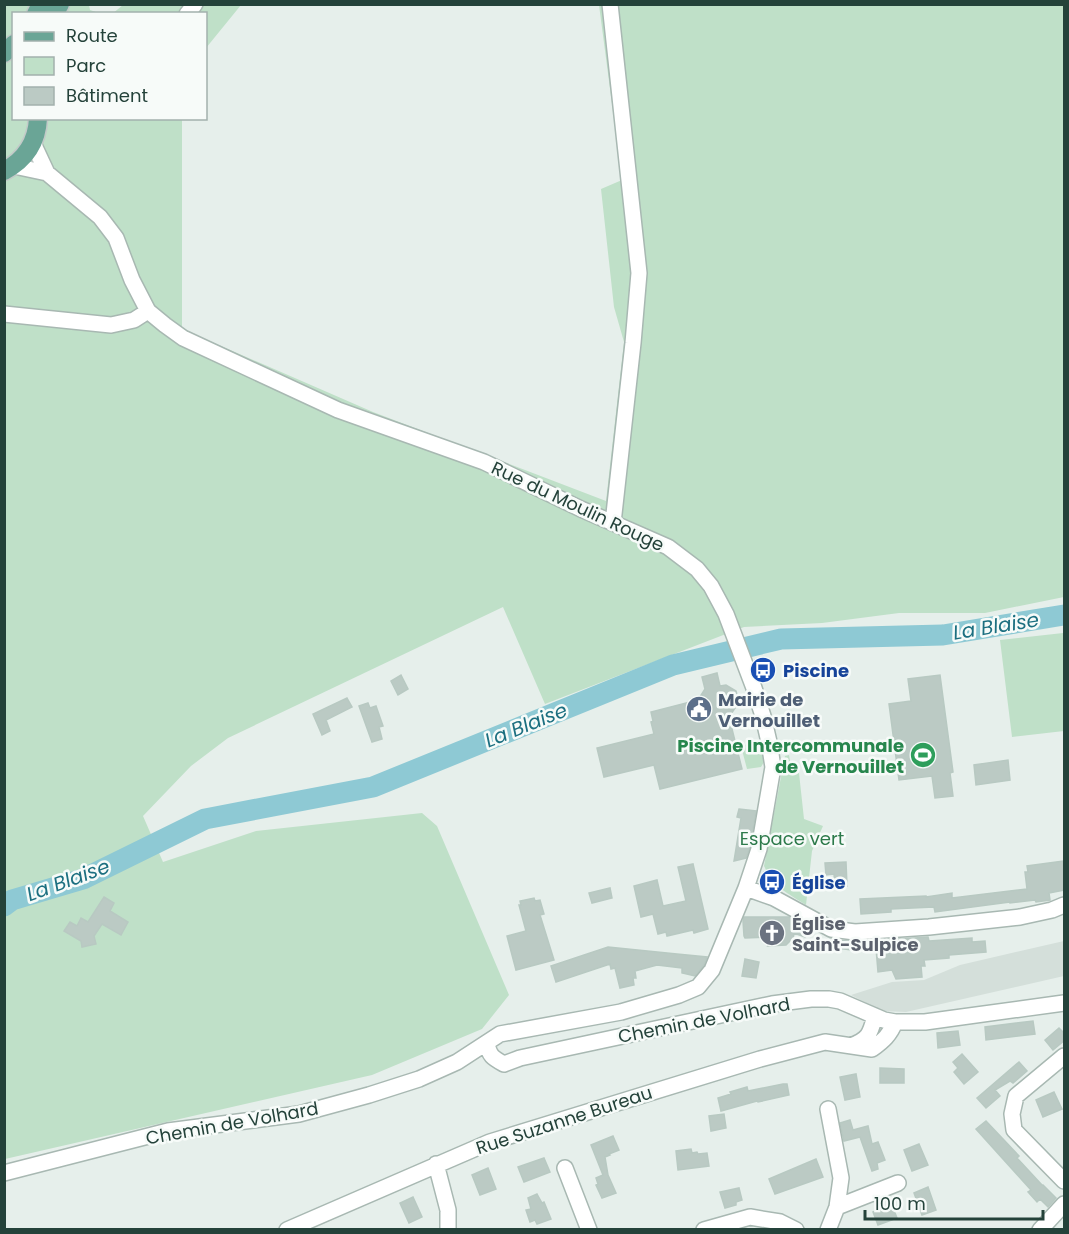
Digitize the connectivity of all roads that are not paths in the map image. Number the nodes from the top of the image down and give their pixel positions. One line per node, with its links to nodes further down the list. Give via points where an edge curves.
1 (610, 4): 8 (street, via 639,273)
2 (41, 120): 3 (main road)
3 (33, 143): 4 (main road); 5 (street, Rue du Moulin Rouge)
4 (9, 168): 5 (street, Rue du Moulin Rouge)
5 (47, 173): 6 (street, Rue du Moulin Rouge, via 100,216 116,238)
6 (148, 311): 7 (street, via 134,320 111,325); 8 (street, Rue du Moulin Rouge, via 183,338 309,398 484,462)
7 (4, 314)
8 (613, 523): 9 (street, Rue du Moulin Rouge, via 668,547 697,569 726,614 743,659 763,716 773,767 759,849)
9 (746, 888): 10 (street, via 774,898 831,929 855,932 1020,918); 14 (street, Chemin de Volhard, via 712,970 698,987 621,1011 500,1034)
10 (1065, 905)
11 (1065, 1003): 13 (street, Chemin de Volhard, via 925,1022)
12 (875, 1016): 13 (street, Chemin de Volhard); 14 (street, Chemin de Volhard, via 829,999 782,1002 504,1064 494,1059); 15 (street, via 870,1035)
13 (895, 1022): 15 (street, Rue Suzanne Bureau, via 885,1040 872,1049)
14 (487, 1043): 20 (street, Chemin de Volhard, via 419,1079 299,1114 168,1131)
15 (851, 1046): 18 (street, Rue Suzanne Bureau, via 825,1042 760,1059 490,1142)
16 (1065, 1056): 21 (street, via 1016,1096 1012,1113 1014,1130)
17 (828, 1109): 24 (street, via 841,1178)
18 (436, 1164): 25 (street, Rue Suzanne Bureau); 26 (street, via 448,1210)
19 (565, 1168): 27 (street)
20 (4, 1173)
21 (1065, 1181)
22 (898, 1183): 24 (street)
23 (1065, 1204): 31 (street)
24 (837, 1207): 30 (street)
25 (287, 1230)
26 (448, 1230)
27 (589, 1230)
28 (704, 1230): 29 (street, via 750,1217 780,1222)
29 (796, 1230)
30 (828, 1230)
31 (1040, 1230)

